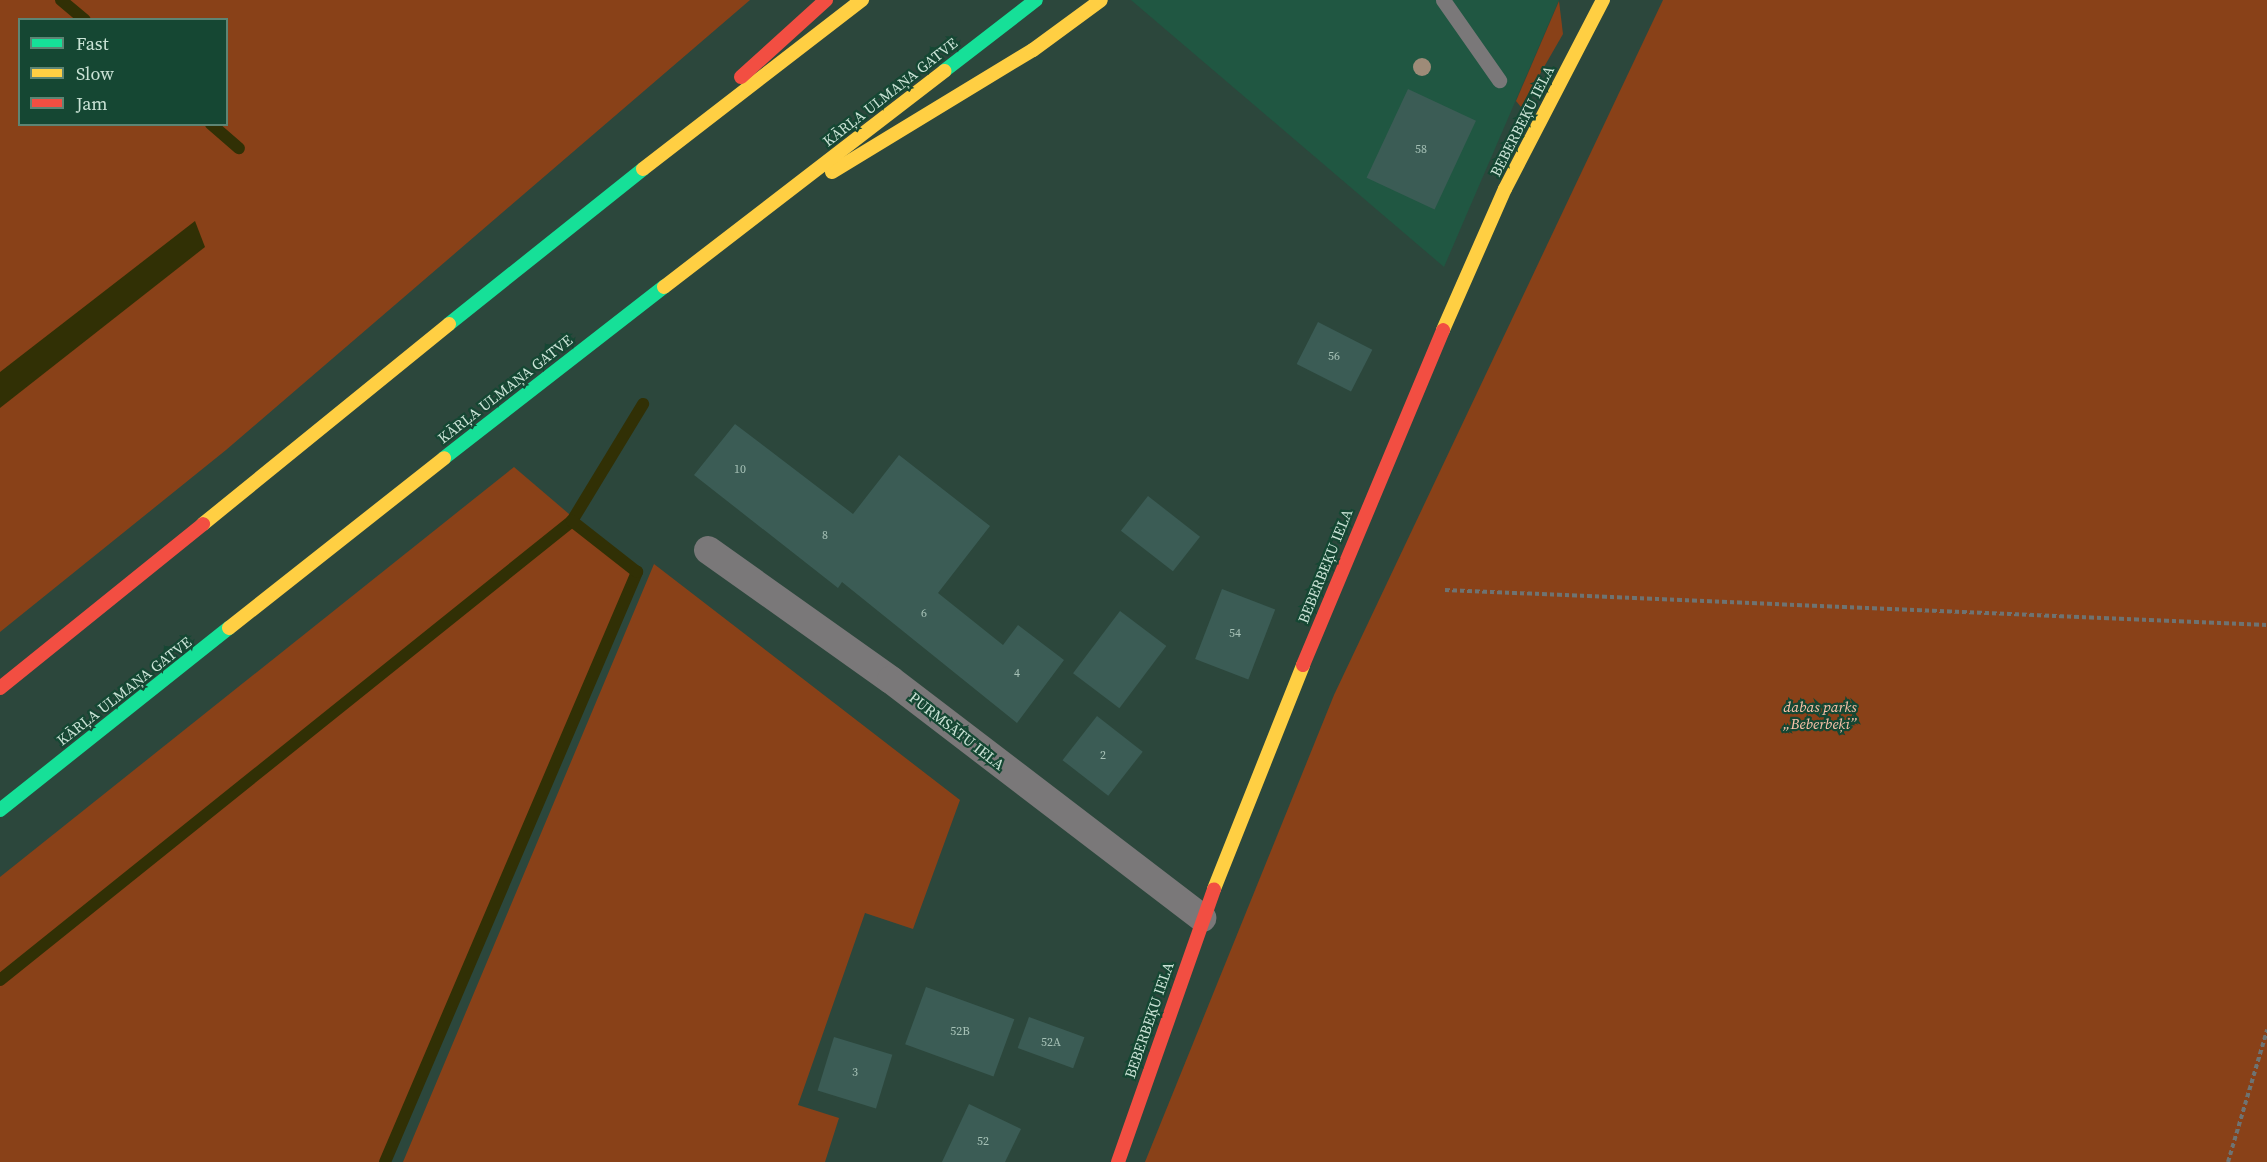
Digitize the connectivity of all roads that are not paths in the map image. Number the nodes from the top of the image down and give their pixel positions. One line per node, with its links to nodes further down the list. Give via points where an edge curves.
1 (826, 0): 9 (main road)
2 (862, 0): 9 (main road)
3 (1036, 0): 10 (main road, KĀRĻA ULMAŅA GATVE)
4 (1101, 0): 10 (main road, via 1033,50)
5 (1443, 0): 8 (lane)
6 (1580, 0): 7 (lane)
7 (1601, 5): 14 (main road, BEBERBEĶU IELA, via 1505,189 1376,483)
8 (1499, 80)
9 (613, 192): 12 (main road)
10 (741, 227): 13 (main road, KĀRĻA ULMAŅA GATVE)
11 (708, 550): 14 (street, PURMSĀTU IELA, via 891,680)
12 (0, 688)
13 (0, 810)
14 (1202, 918): 15 (main road, BEBERBEĶU IELA)
15 (1118, 1162)

